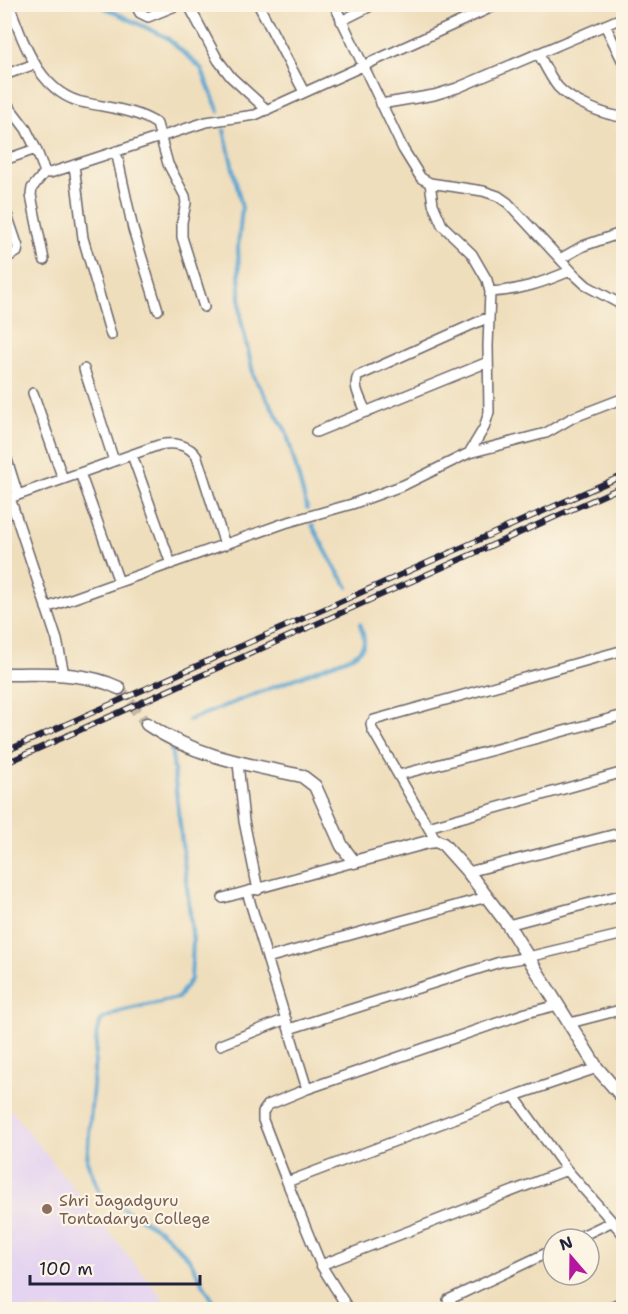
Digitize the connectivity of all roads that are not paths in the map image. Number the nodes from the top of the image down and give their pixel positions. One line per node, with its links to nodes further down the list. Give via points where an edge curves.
1 (135, 4): 2 (street, via 148,17)
2 (180, 4)
3 (188, 4): 22 (street, via 218,60)
4 (258, 4): 19 (street)
5 (334, 4): 12 (street)
6 (375, 4): 12 (street)
7 (465, 4): 10 (street)
8 (499, 4): 10 (street)
9 (9, 12): 15 (street)
10 (472, 16): 17 (street)
11 (624, 17): 13 (street)
12 (341, 21): 17 (street)
13 (605, 25): 14 (street); 16 (street)
14 (538, 53): 21 (street, via 434,95); 23 (street, via 567,96)
15 (35, 64): 18 (street); 24 (street, via 68,98 138,115 157,124)
16 (624, 64)
17 (363, 65): 19 (street); 21 (street)
18 (4, 75)
19 (304, 93): 22 (street)
20 (4, 100): 25 (street)
21 (381, 104): 30 (street, via 414,169)
22 (267, 110): 24 (street)
23 (624, 117)
24 (161, 136): 26 (street); 39 (street, via 168,164 186,203 182,237)
25 (36, 149): 27 (street); 29 (street)
26 (116, 151): 28 (street); 40 (street, via 133,230)
27 (4, 160)
28 (74, 165): 29 (street); 42 (street, via 83,238)
29 (45, 172): 35 (street, via 31,195)
30 (430, 183): 34 (street, via 498,196); 37 (street, via 442,225 472,254)
31 (4, 206): 33 (street, via 18,247 17,252)
32 (624, 232): 34 (street)
33 (4, 259)
34 (560, 259): 36 (street)
35 (44, 260)
36 (570, 271): 37 (street, via 532,286); 38 (street)
37 (490, 292): 41 (street)
38 (623, 305)
39 (204, 307)
40 (158, 310)
41 (489, 316): 43 (street); 47 (street, via 358,376 356,388)
42 (111, 335)
43 (488, 362): 47 (street); 50 (street, via 489,412)
44 (84, 369): 52 (street)
45 (33, 393): 54 (street)
46 (624, 398): 50 (street, via 572,418 546,433)
47 (366, 412): 48 (street)
48 (316, 432)
49 (4, 450): 55 (street)
50 (469, 453): 56 (street, via 404,485)
51 (132, 455): 52 (street); 56 (street, via 166,443 194,452); 57 (street)
52 (114, 461): 53 (street)
53 (80, 473): 54 (street); 58 (street)
54 (63, 479): 55 (street)
55 (11, 498): 59 (street)
56 (225, 545): 57 (street)
57 (171, 564): 58 (street)
58 (119, 582): 59 (street)
59 (46, 608): 62 (street)
60 (624, 650): 68 (street, via 374,720 372,729)
61 (4, 674): 62 (street)
62 (64, 674): 63 (street)
63 (119, 688)
64 (624, 715): 68 (street)
65 (147, 724): 66 (street, via 183,745)
66 (238, 763): 72 (street, via 309,780); 74 (street, via 243,821)
67 (624, 772): 69 (street)
68 (399, 775): 69 (street)
69 (428, 827): 71 (street)
70 (624, 832): 73 (street)
71 (436, 841): 72 (street); 73 (street)
72 (354, 862): 74 (street)
73 (468, 872): 77 (street)
74 (258, 890): 75 (street)
75 (247, 892): 78 (street); 82 (street)
76 (624, 894): 79 (street)
77 (487, 897): 79 (street); 82 (street)
78 (223, 898)
79 (508, 925): 81 (street)
80 (624, 934): 81 (street)
81 (528, 957): 83 (street); 86 (street, via 477,968)
82 (267, 958): 86 (street)
83 (558, 1005): 85 (street); 89 (street)
84 (624, 1009): 85 (street)
85 (570, 1023): 88 (street)
86 (287, 1024): 87 (street); 89 (street)
87 (220, 1045)
88 (597, 1068): 90 (street); 91 (street)
89 (307, 1089): 93 (street, via 268,1105 263,1112)
90 (514, 1096): 92 (street); 93 (street)
91 (624, 1099)
92 (567, 1170): 94 (street); 98 (street)
93 (287, 1182): 98 (street)
94 (612, 1222): 95 (street); 96 (street)
95 (601, 1227)
96 (624, 1235)
97 (541, 1256): 99 (street)
98 (321, 1265): 101 (street)
99 (448, 1300)
100 (624, 1300): 102 (street)
101 (349, 1310)
102 (604, 1310)

